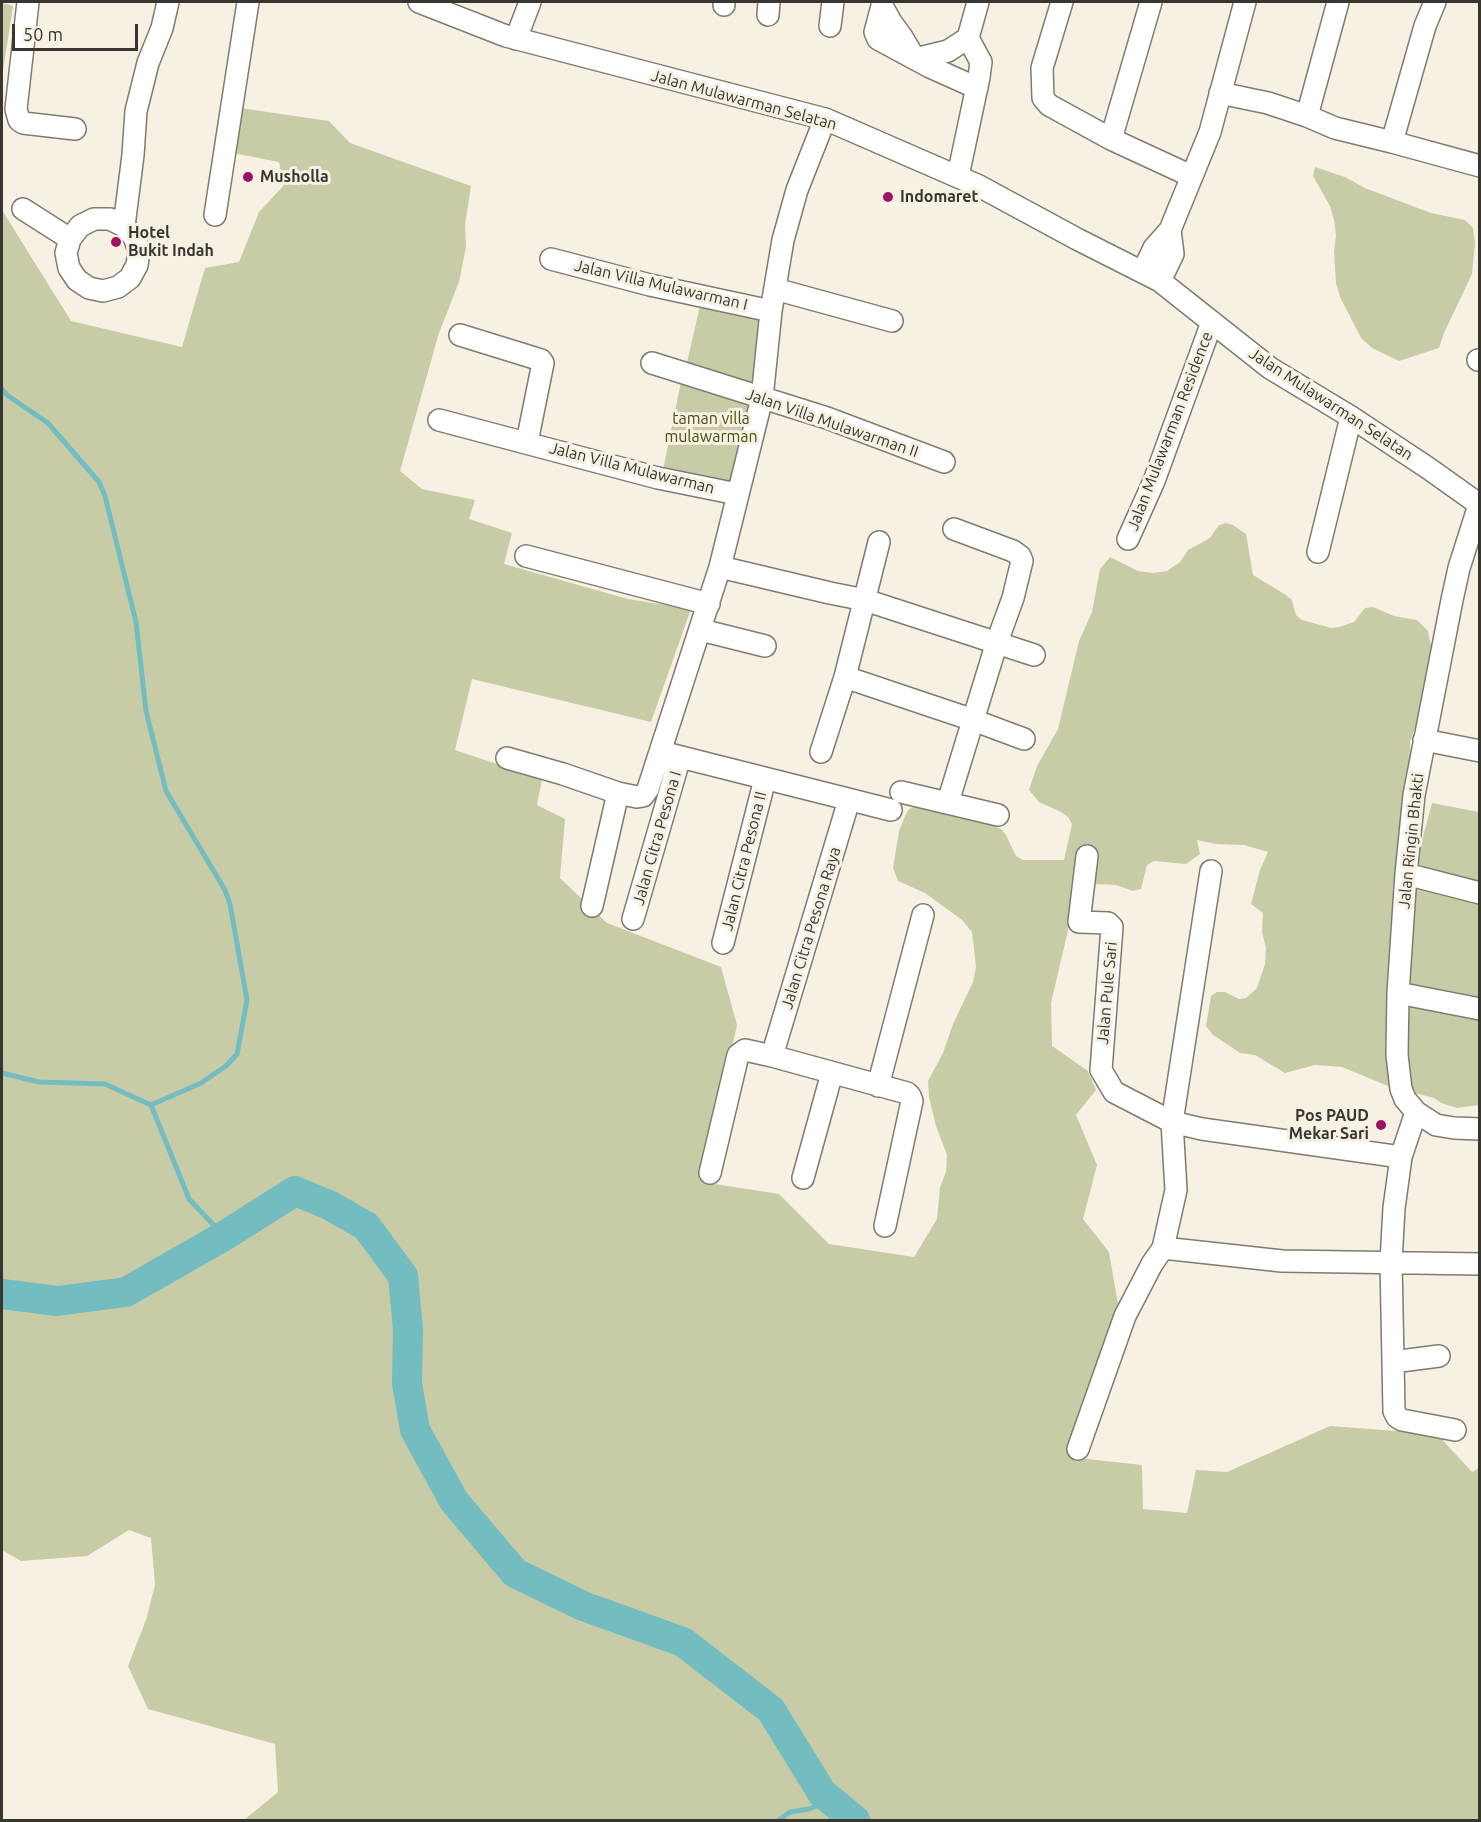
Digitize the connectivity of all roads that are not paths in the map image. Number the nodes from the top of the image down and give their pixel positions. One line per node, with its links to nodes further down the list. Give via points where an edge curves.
1 (28, 2): 22 (street, via 16,109 19,120)
2 (168, 2): 30 (street, via 136,111)
3 (248, 2): 29 (street)
4 (419, 2): 16 (street, Jalan Mulawarman Selatan)
5 (530, 2): 16 (street)
6 (833, 2): 14 (street)
7 (978, 2): 15 (street)
8 (1062, 2): 23 (street, via 1042,68 1043,98)
9 (1151, 2): 23 (street)
10 (1245, 2): 19 (street)
11 (1338, 2): 20 (street)
12 (1435, 2): 24 (street)
13 (882, 4): 17 (street)
14 (830, 26)
15 (968, 38): 17 (street, via 948,51); 18 (street, via 981,62)
16 (516, 39): 21 (street, Jalan Mulawarman Selatan)
17 (915, 59): 18 (street)
18 (977, 88): 26 (street)
19 (1220, 93): 20 (street); 27 (street, via 1210,132)
20 (1307, 116): 24 (street, via 1335,128)
21 (825, 119): 26 (street, Jalan Mulawarman Selatan); 34 (street, Jalan Villa Mulawarman, via 797,190)
22 (75, 129)
23 (1111, 139): 27 (street)
24 (1392, 141): 25 (street)
25 (1479, 166)
26 (958, 176): 33 (street, Jalan Mulawarman Selatan)
27 (1191, 176): 33 (street, via 1170,230 1154,248)
28 (22, 209): 31 (street)
29 (215, 214)
30 (124, 226): 31 (street, via 110,219 94,219 80,226); 31 (street, via 139,251 137,266 118,287 103,291 76,280 66,253)
31 (70, 239)
32 (551, 259): 35 (street, Jalan Villa Mulawarman I)
33 (1151, 276): 37 (street, Jalan Mulawarman Selatan)
34 (775, 289): 35 (street, Jalan Villa Mulawarman); 36 (street)
35 (771, 311): 40 (street, Jalan Villa Mulawarman)
36 (892, 321)
37 (1212, 322): 41 (street, Jalan Mulawarman Selatan, via 1270,368); 49 (street, Jalan Mulawarman Residence, via 1155,481)
38 (460, 335): 43 (street, Jalan Villa Mulawarman, via 542,360)
39 (652, 363): 40 (street, Jalan Villa Mulawarman II)
40 (762, 398): 44 (street, Jalan Villa Mulawarman II); 45 (street, Jalan Villa Mulawarman)
41 (1351, 417): 46 (street, Jalan Mulawarman Selatan); 51 (street)
42 (440, 420): 43 (street, Jalan Villa Mulawarman)
43 (527, 442): 45 (street, Jalan Villa Mulawarman, via 658,478)
44 (944, 462)
45 (737, 494): 53 (street, Jalan Villa Mulawarman)
46 (1479, 504): 47 (street, Jalan Ringin Bhakti)
47 (1475, 528): 63 (street, Jalan Ringin Bhakti, via 1452,600)
48 (954, 529): 57 (street, via 1020,556 1021,567)
49 (1128, 539)
50 (879, 542): 54 (street)
51 (1318, 552)
52 (525, 555): 55 (street)
53 (720, 567): 54 (street); 55 (street, Jalan Villa Mulawarman)
54 (866, 600): 57 (street); 60 (street)
55 (709, 604): 56 (street, Jalan Villa Mulawarman)
56 (701, 630): 58 (street); 66 (street, Jalan Villa Mulawarman)
57 (997, 642): 59 (street); 61 (street)
58 (765, 646)
59 (1034, 655)
60 (845, 677): 61 (street); 65 (street)
61 (973, 720): 62 (street); 71 (street)
62 (1024, 738)
63 (1424, 740): 64 (street); 75 (street, Jalan Ringin Bhakti)
64 (1479, 751)
65 (820, 752)
66 (670, 755): 68 (street); 69 (street, via 643,796); 79 (street, Jalan Citra Pesona I)
67 (507, 759): 69 (street)
68 (765, 779): 70 (street); 80 (street, Jalan Citra Pesona II)
69 (618, 793): 77 (street)
70 (849, 800): 71 (street); 83 (street, Jalan Citra Pesona Raya)
71 (948, 802): 72 (street)
72 (998, 815)
73 (1087, 856): 87 (street, Jalan Pule Sari, via 1079,922 1108,923 1112,927 1101,1070 1114,1092)
74 (1211, 871): 87 (street)
75 (1406, 874): 76 (street); 81 (street, Jalan Ringin Bhakti)
76 (1479, 893)
77 (592, 906)
78 (923, 915): 85 (street)
79 (633, 919)
80 (723, 942)
81 (1398, 993): 82 (street); 86 (street, Jalan Ringin Bhakti, via 1398,1071 1405,1099)
82 (1479, 1009)
83 (772, 1056): 84 (street); 90 (street, via 745,1050 738,1055)
84 (832, 1073): 85 (street); 91 (street)
85 (878, 1086): 92 (street, via 907,1093 912,1101)
86 (1416, 1112): 88 (street, via 1436,1125); 89 (street)
87 (1172, 1122): 89 (street, Jalan Pule Sari); 93 (street, via 1176,1190)
88 (1479, 1129)
89 (1401, 1157): 94 (street)
90 (710, 1173)
91 (803, 1178)
92 (885, 1226)
93 (1163, 1248): 94 (street, via 1282,1261); 99 (street, via 1125,1316)
94 (1391, 1262): 95 (street); 97 (street)
95 (1479, 1264)
96 (1440, 1356): 97 (street)
97 (1393, 1362): 98 (street, via 1397,1417)
98 (1455, 1430)
99 (1078, 1449)

